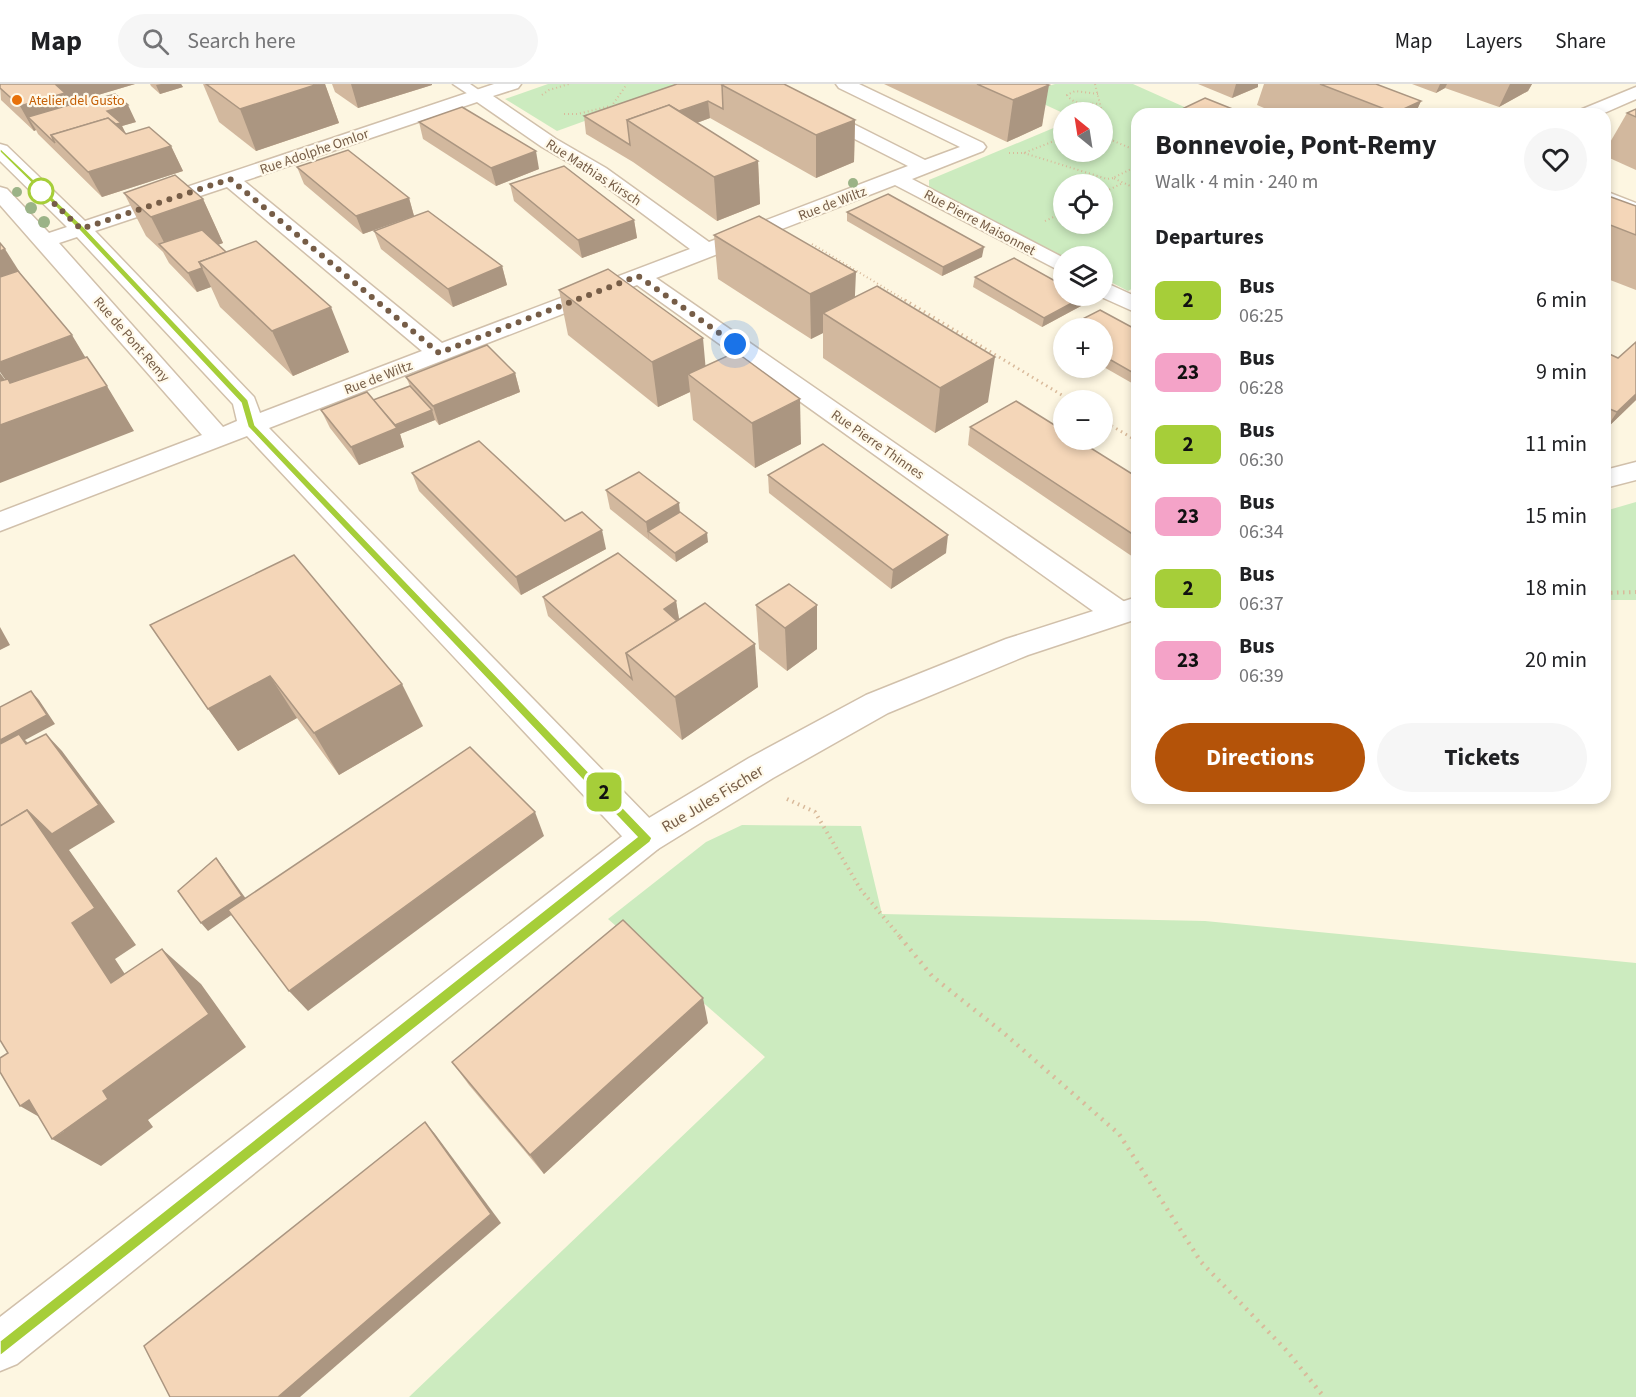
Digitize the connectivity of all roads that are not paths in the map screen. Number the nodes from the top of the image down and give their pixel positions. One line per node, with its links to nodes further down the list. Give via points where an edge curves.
1 (460, 84): 6 (lane)
2 (512, 84): 6 (street, Rue Adolphe Omlor)
3 (760, 84): 9 (street)
4 (845, 84): 9 (street, Rue de Wiltz, via 976,147)
5 (1636, 92): 7 (street)
6 (479, 95): 11 (street, Rue Adolphe Omlor); 17 (street, Rue Mathias Kirsch, via 599,172)
7 (1600, 108)
8 (0, 150): 15 (street)
9 (924, 167): 10 (street, Rue de Wiltz)
10 (896, 178): 17 (street, Rue de Wiltz); 18 (street, Rue Pierre Maisonnet)
11 (230, 179): 15 (street, Rue Adolphe Omlor); 22 (street)
12 (0, 193): 16 (street, Rue de Pont-Remy)
13 (1611, 200): 14 (street)
14 (1636, 211)
15 (81, 229): 16 (street); 23 (street, via 245,402)
16 (45, 241): 24 (street, Rue de Pont-Remy)
17 (707, 251): 19 (street, Rue de Wiltz)
18 (1053, 261)
19 (638, 276): 22 (street, Rue de Wiltz); 28 (street, Rue Pierre Thinnes)
20 (1113, 294): 21 (street)
21 (1131, 303)
22 (439, 353): 23 (street, Rue de Wiltz)
23 (251, 425): 24 (street, Rue de Wiltz); 29 (street)
24 (219, 438): 27 (street, Rue de Wiltz)
25 (1636, 471): 26 (street)
26 (1611, 477)
27 (0, 522)
28 (1128, 610): 29 (street, Rue Jules Fischer, via 1017,646 877,704)
29 (646, 838): 30 (street, Rue Jules Fischer)
30 (3, 1334)

